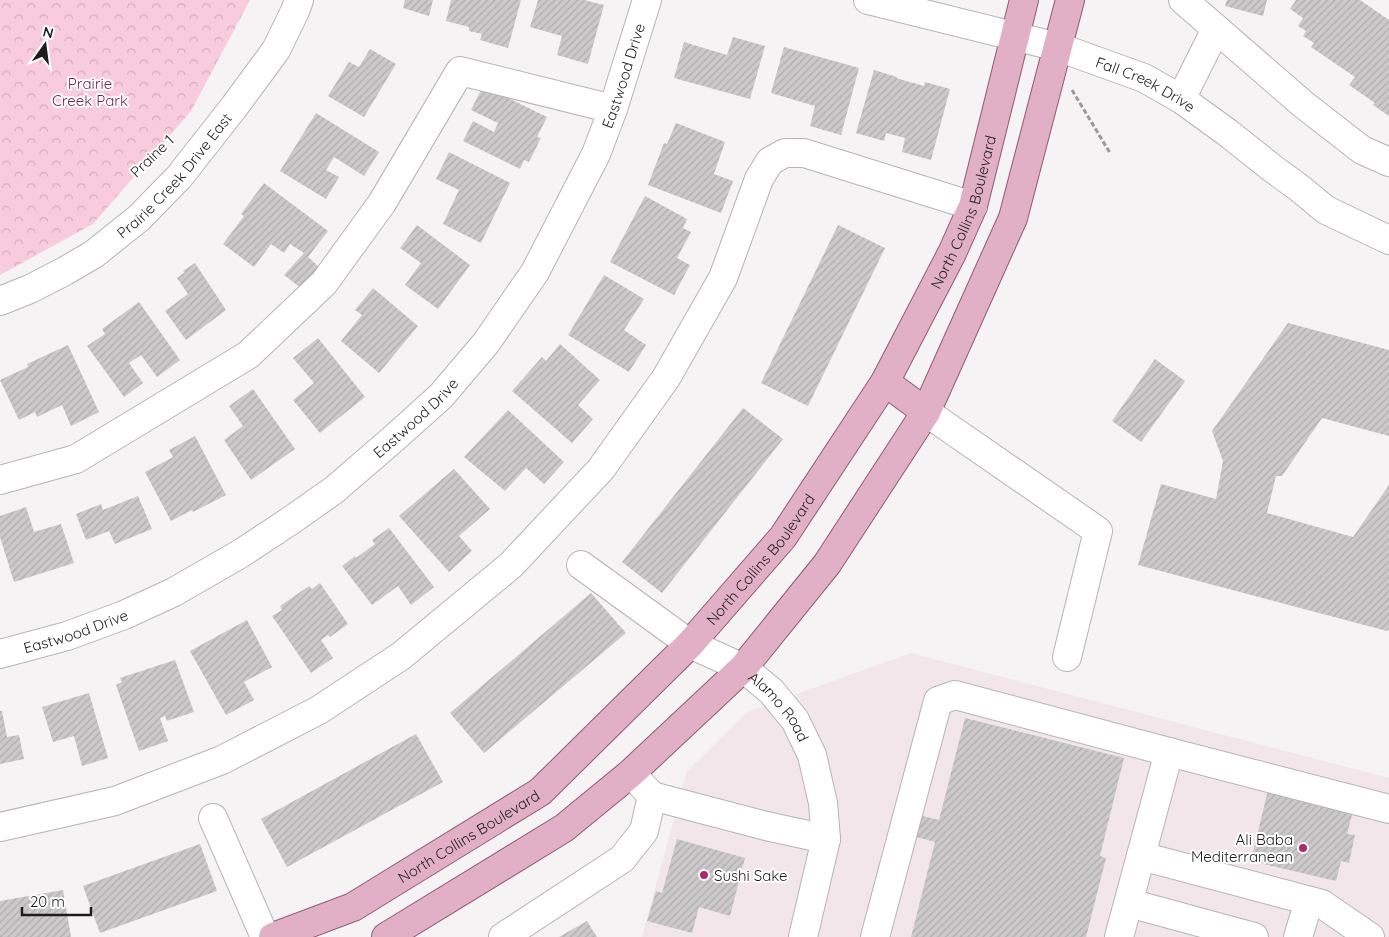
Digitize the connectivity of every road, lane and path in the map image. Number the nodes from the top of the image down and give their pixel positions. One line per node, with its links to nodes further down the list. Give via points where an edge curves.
1 (299, 0): 17 (street, Prairie Creek Drive East, via 276,50 180,177 139,218 94,254 30,289)
2 (647, 0): 12 (street, Eastwood Drive)
3 (868, 0): 8 (street, Fall Creek Drive)
4 (1024, 0): 8 (main road, North Collins Boulevard)
5 (1070, 0): 9 (main road)
6 (1183, 0): 7 (street)
7 (1216, 29): 11 (street); 14 (street, via 1362,150)
8 (1015, 36): 9 (street, Fall Creek Drive); 15 (main road, North Collins Boulevard)
9 (1058, 47): 11 (street, Fall Creek Drive, via 1144,78); 19 (main road, via 1013,218)
10 (1072, 90): 13 (path)
11 (1182, 99): 16 (street, Fall Creek Drive, via 1326,210)
12 (613, 109): 20 (street, via 460,71 382,203 324,284 248,355 76,459); 23 (street, Eastwood Drive, via 596,154 535,272 486,343 448,388 392,440 334,490 290,521 174,592 75,633)
13 (1110, 153)
14 (1389, 162)
15 (973, 206): 18 (main road, North Collins Boulevard); 31 (street, via 804,153 785,153 770,161 759,179 723,278 666,378 601,469 511,565 401,656 319,710 222,760 115,801)
16 (1389, 240)
17 (0, 301)
18 (885, 382): 19 (main road); 22 (main road, North Collins Boulevard, via 783,537)
19 (926, 412): 24 (street, via 1098,531); 25 (main road, via 827,564)
20 (0, 480)
21 (581, 565): 22 (street, Alamo Road)
22 (690, 644): 25 (street, Alamo Road); 37 (main road, North Collins Boulevard, via 540,792 353,907)
23 (0, 654)
24 (1067, 657)
25 (743, 668): 27 (main road); 32 (street, Alamo Road, via 771,692 795,720 812,755 823,803)
26 (1169, 752): 29 (street); 33 (street); 41 (street, via 954,695 938,701)
27 (631, 773): 28 (street); 38 (main road, via 564,828)
28 (652, 796): 32 (street); 39 (street, via 644,831 622,859)
29 (1389, 809)
30 (213, 818): 36 (street)
31 (0, 827)
32 (826, 839): 40 (street, Alamo Road)
33 (1141, 856): 34 (street); 35 (street)
34 (1309, 901): 44 (street); 45 (street, via 1322,904)
35 (1129, 903): 42 (street); 43 (street)
36 (264, 937)
37 (273, 937)
38 (386, 937)
39 (503, 937)
40 (803, 937)
41 (875, 937)
42 (1119, 937)
43 (1254, 937)
44 (1298, 937)
45 (1370, 937)

